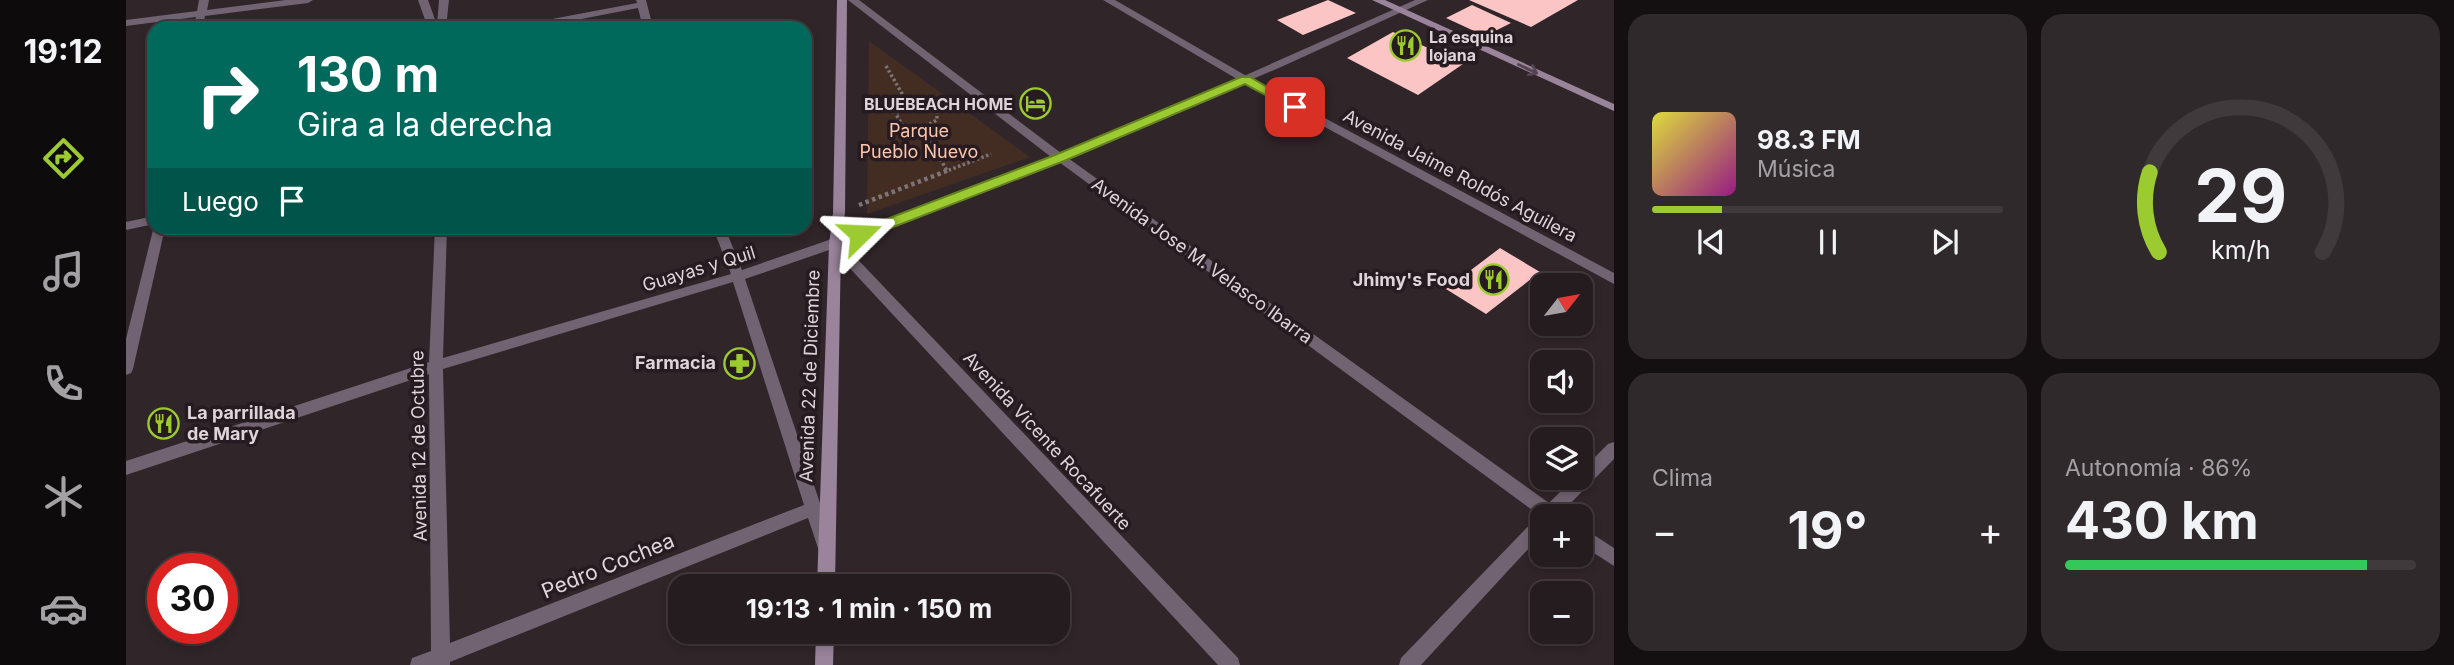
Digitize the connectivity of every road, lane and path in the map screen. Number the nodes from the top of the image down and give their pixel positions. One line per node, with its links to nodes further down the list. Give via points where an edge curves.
1 (204, 0): 12 (street)
2 (308, 0): 12 (street)
3 (423, 0): 14 (street)
4 (444, 0): 15 (street)
5 (842, 0): 27 (main road, Avenida 22 de Diciembre)
6 (853, 0): 25 (street, Avenida Jose M. Velasco Ibarra)
7 (1108, 0): 20 (street, Avenida Jaime Roldós Aguilera)
8 (1377, 0): 11 (main road)
9 (1423, 0): 11 (street, Guayas y Quil)
10 (641, 3): 16 (street); 17 (street)
11 (1400, 11): 20 (street, Guayas y Quil); 22 (main road, one-way to 22)
12 (201, 12): 13 (street); 18 (street)
13 (199, 21)
14 (430, 21)
15 (442, 21)
16 (554, 21)
17 (646, 21)
18 (126, 23)
19 (886, 66): 21 (path)
20 (1246, 80): 25 (street, Guayas y Quil); 35 (street, Avenida Jaime Roldós Aguilera)
21 (908, 104): 23 (path, via 895,114 898,122); 23 (path, via 937,112 934,124)
22 (1614, 108)
23 (923, 128): 26 (path)
24 (991, 155): 26 (path)
25 (1060, 158): 33 (street, Guayas y Quil); 40 (street, Avenida Jose M. Velasco Ibarra)
26 (947, 171): 27 (path)
27 (839, 213): 33 (main road, Avenida 22 de Diciembre)
28 (147, 222): 29 (street)
29 (126, 226)
30 (157, 235): 37 (street)
31 (441, 235): 36 (street, Avenida 12 de Octubre)
32 (722, 235): 34 (street)
33 (835, 244): 34 (street, Guayas y Quil); 45 (main road, Avenida 22 de Diciembre); 52 (street, Avenida Vicente Rocafuerte)
34 (738, 276): 36 (street, Guayas y Quil); 42 (street)
35 (1614, 279)
36 (436, 366): 39 (street, Guayas y Quil); 49 (street, Avenida 12 de Octubre)
37 (126, 369)
38 (1614, 449): 41 (street)
39 (126, 468)
40 (1530, 504)
41 (1561, 504)
42 (812, 509): 45 (street); 49 (street, Pedro Cochea)
43 (1530, 536): 53 (street)
44 (1593, 543): 46 (street)
45 (827, 549): 47 (main road, Avenida 22 de Diciembre)
46 (1614, 558)
47 (826, 574)
48 (825, 644): 51 (main road)
49 (441, 661): 50 (street, Pedro Cochea)
50 (419, 665)
51 (824, 665)
52 (1231, 665)
53 (1408, 665)

